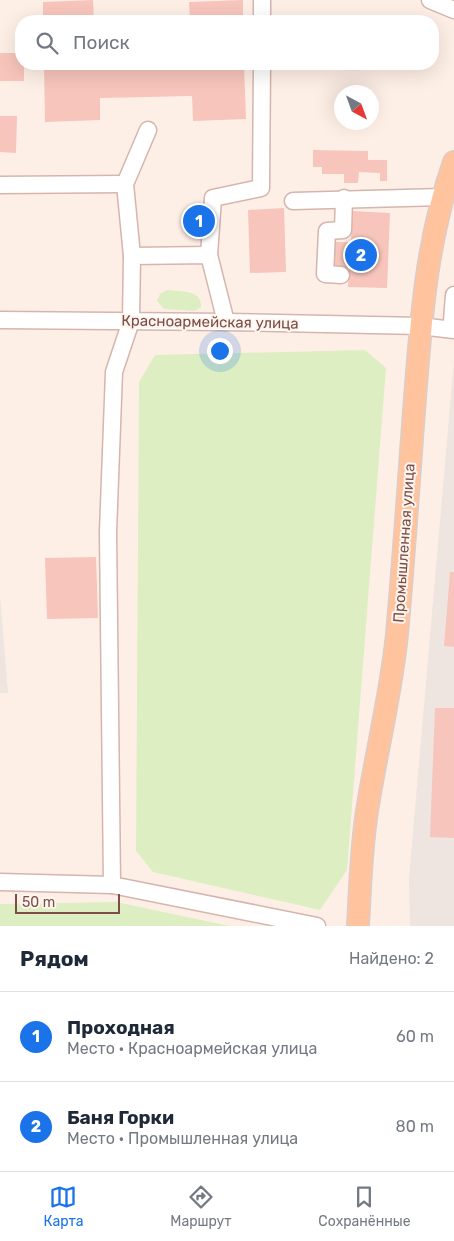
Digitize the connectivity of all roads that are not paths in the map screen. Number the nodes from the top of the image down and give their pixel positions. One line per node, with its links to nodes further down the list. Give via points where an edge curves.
1 (262, 0): 4 (street)
2 (430, 0): 3 (street)
3 (454, 10)
4 (262, 15)
5 (262, 70): 13 (street, via 261,188 213,198)
6 (148, 130): 8 (street)
7 (454, 162): 10 (main road, Промышленная улица)
8 (125, 184): 9 (street); 14 (street)
9 (0, 185)
10 (442, 197): 11 (street); 20 (main road, Промышленная улица)
11 (344, 198): 12 (street); 15 (street, via 343,230 327,231 325,274)
12 (293, 201)
13 (209, 255): 14 (street); 19 (street)
14 (132, 256): 18 (street)
15 (342, 275)
16 (454, 295): 21 (street)
17 (0, 320): 18 (street, Красноармейская улица)
18 (131, 321): 19 (street, Красноармейская улица); 23 (street, via 114,372 108,532)
19 (226, 322): 20 (street, Красноармейская улица)
20 (420, 326): 21 (street, Красноармейская улица); 25 (main road, Промышленная улица, via 397,636 366,817)
21 (453, 326)
22 (0, 882): 23 (street)
23 (112, 885): 24 (street)
24 (317, 926)
25 (358, 926)

